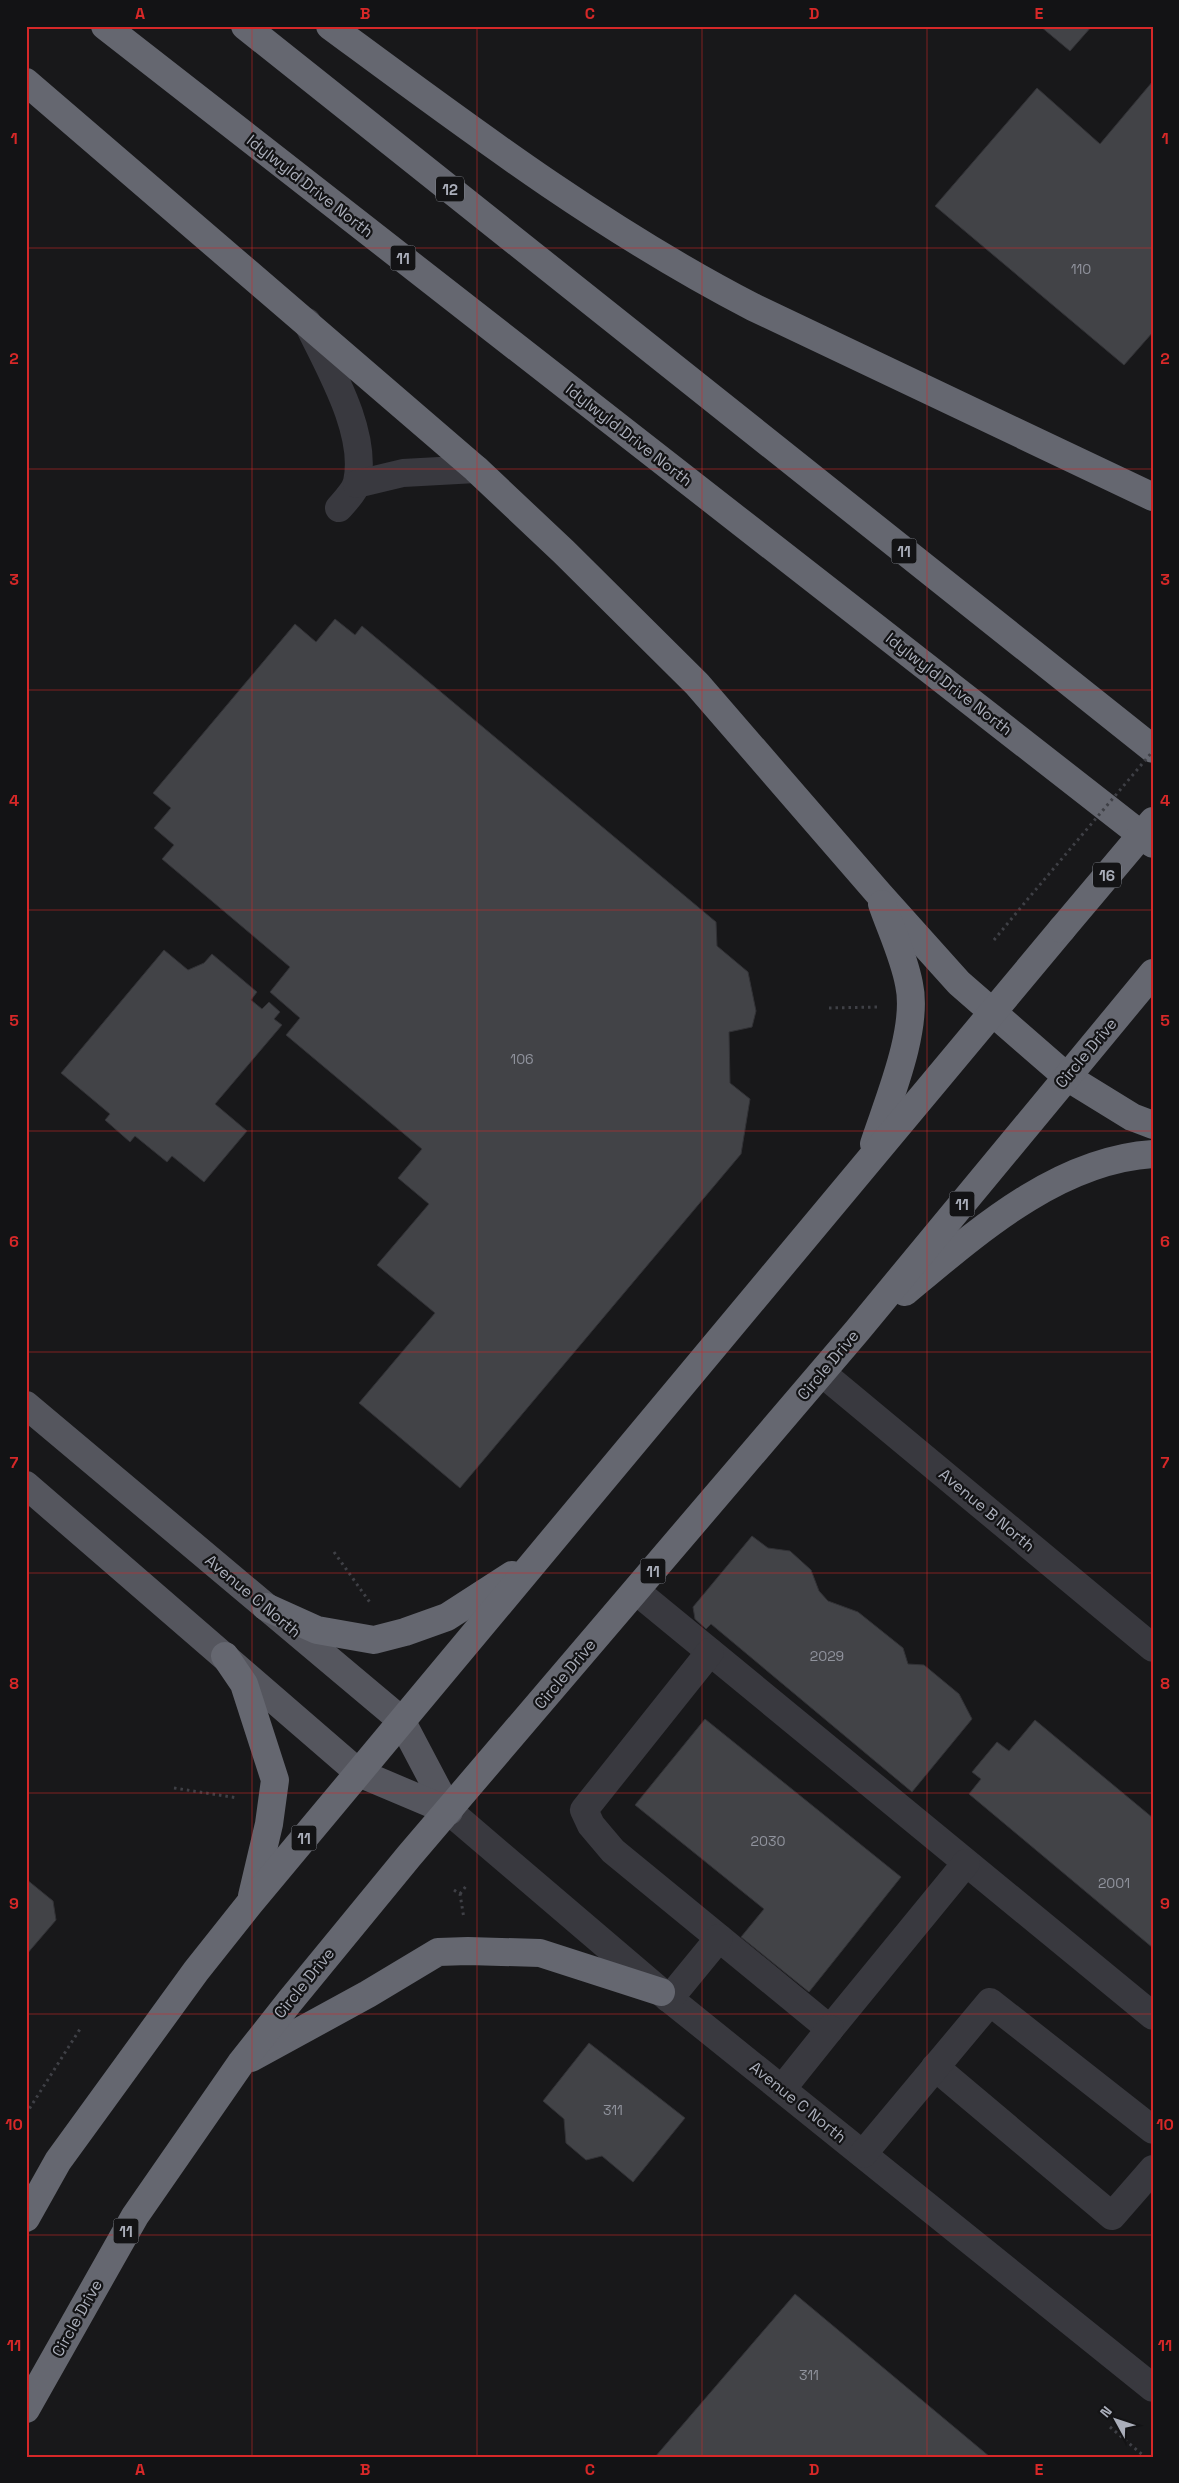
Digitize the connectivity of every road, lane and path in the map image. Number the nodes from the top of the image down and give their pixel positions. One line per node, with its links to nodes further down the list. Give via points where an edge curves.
1 (105, 26): 13 (highway, Idylwyld Drive North / 11)
2 (245, 26): 6 (highway, 12)
3 (330, 26): 9 (highway, via 528,171 691,275)
4 (26, 82): 5 (highway)
5 (306, 320): 7 (highway); 8 (street, via 349,413 357,440)
6 (655, 352): 11 (highway, 11)
7 (476, 468): 8 (street, via 403,473); 14 (highway, via 697,684)
8 (357, 484): 10 (street)
9 (1153, 496)
10 (340, 508)
11 (1153, 750): 15 (path, bridge)
12 (1153, 821): 19 (highway, 16, bridge)
13 (1153, 844)
14 (879, 894): 19 (highway, via 959,983); 23 (highway, via 910,985 910,1006 908,1034)
15 (994, 940)
16 (1145, 982): 20 (highway, Circle Drive)
17 (878, 1007): 18 (path)
18 (829, 1008)
19 (994, 1012): 20 (highway); 23 (highway, 11)
20 (1067, 1076): 21 (highway, via 1132,1117); 24 (highway, Circle Drive / 11)
21 (1153, 1125)
22 (1153, 1154): 24 (highway, via 1116,1158 1089,1166 1046,1186 962,1245)
23 (870, 1158): 28 (highway, 11)
24 (857, 1331): 25 (highway, Circle Drive / 11)
25 (822, 1373): 30 (highway, Circle Drive / 11); 33 (street, Avenue B North)
26 (26, 1405): 31 (main road, Avenue C North)
27 (26, 1486): 35 (main road, Avenue C North)
28 (545, 1551): 31 (highway, via 447,1617 374,1640 317,1630); 36 (highway, 11)
29 (334, 1552): 32 (path)
30 (636, 1591): 34 (street); 40 (highway, Circle Drive / 11)
31 (266, 1607): 36 (main road, Avenue C North)
32 (374, 1608)
33 (1153, 1648)
34 (710, 1652): 41 (street); 47 (street, via 584,1810 591,1826 613,1851)
35 (225, 1656): 37 (main road, Avenue C North); 45 (highway, via 244,1684 275,1780 270,1824)
36 (401, 1720): 37 (highway, 11); 40 (main road, Avenue C North)
37 (359, 1773): 40 (main road, Avenue C North); 45 (highway, 11)
38 (174, 1788): 39 (path)
39 (244, 1799)
40 (449, 1811): 48 (street, Avenue C North); 52 (highway, Circle Drive / 11)
41 (966, 1863): 49 (street); 51 (street)
42 (466, 1886): 44 (path)
43 (454, 1890): 44 (path)
44 (460, 1894): 46 (path)
45 (250, 1903): 59 (highway, 11, via 58,2162)
46 (465, 1928)
47 (719, 1938): 48 (street); 51 (street)
48 (665, 1995): 52 (highway, via 540,1953 438,1952); 54 (street, Avenue C North)
49 (1153, 2016)
50 (80, 2029): 55 (path)
51 (830, 2029): 54 (street)
52 (241, 2063): 61 (highway, Circle Drive / 11, via 135,2216)
53 (934, 2067): 56 (street, via 990,2002); 57 (street); 58 (street, via 1112,2216)
54 (782, 2090): 57 (street, Avenue C North)
55 (26, 2114)
56 (1153, 2130)
57 (863, 2154): 60 (street, Avenue C North)
58 (1153, 2169)
59 (26, 2218)
60 (1151, 2383)
61 (26, 2409)
62 (1110, 2427): 63 (path)
63 (1145, 2457)

